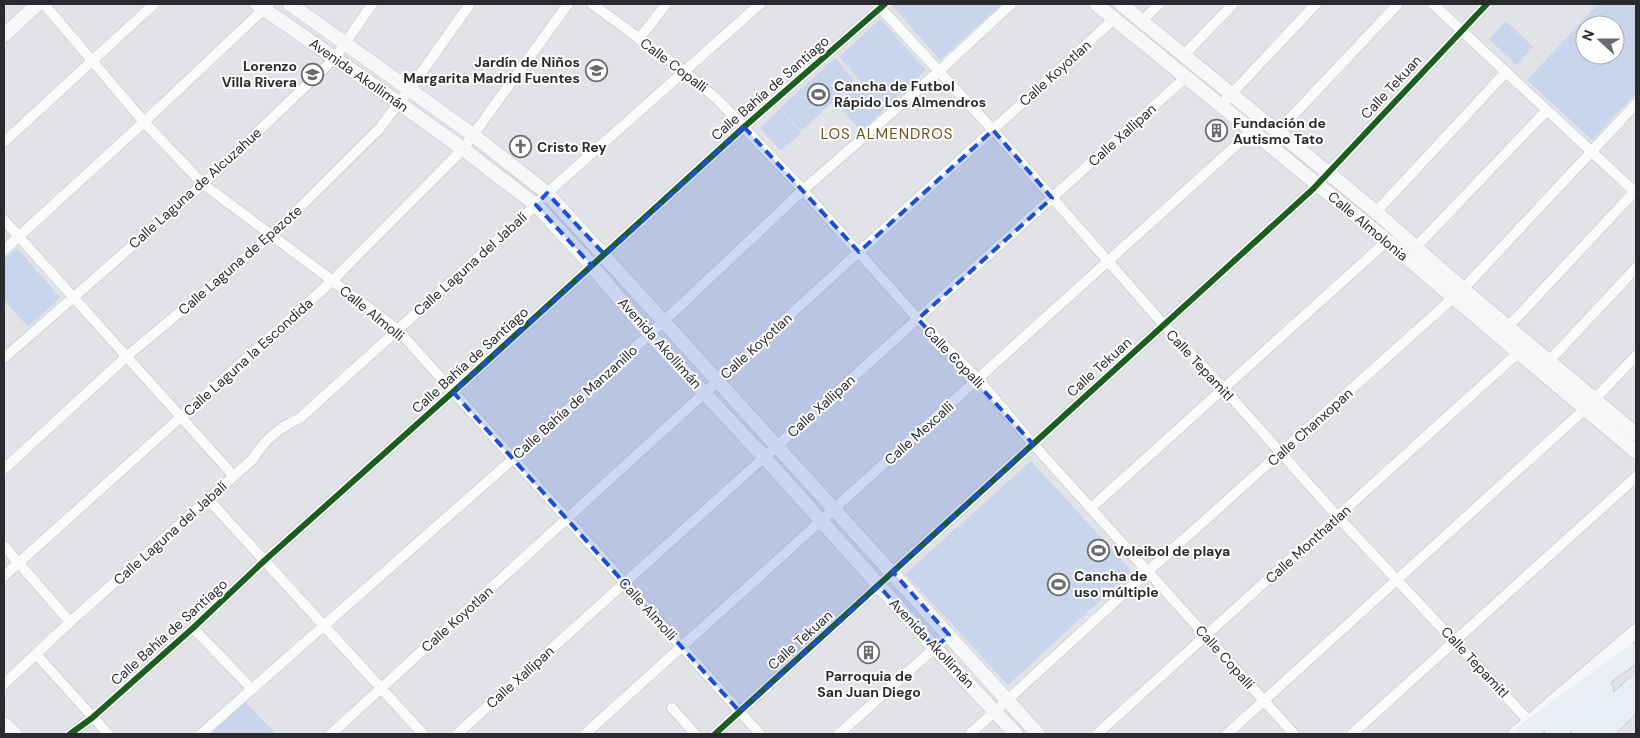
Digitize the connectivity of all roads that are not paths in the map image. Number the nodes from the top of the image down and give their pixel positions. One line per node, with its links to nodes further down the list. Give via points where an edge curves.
1 (38, 4): 26 (street)
2 (44, 4): 31 (street, Calle Almolli)
3 (154, 4): 31 (street)
4 (290, 4): 28 (street, Avenida Akollimán)
5 (372, 4): 28 (street, Calle Laguna de Alcuzahue)
6 (470, 4): 36 (street, Calle Laguna de Epazote)
7 (568, 4): 47 (street, Calle Laguna la Escondida)
8 (592, 4): 27 (street, Calle Copalli)
9 (666, 4): 27 (street)
10 (760, 4): 32 (street, Calle Laguna del Jabalí)
11 (1011, 4): 33 (street, Calle Bahía de Manzanillo)
12 (1096, 4): 23 (street, Calle Almolonia)
13 (1121, 4): 24 (street, Calle Almolonia)
14 (1159, 4): 24 (street)
15 (1233, 4): 29 (street)
16 (1316, 4): 37 (street)
17 (1398, 4): 46 (street)
18 (1433, 4): 25 (street)
19 (1480, 4): 25 (street, Calle Tekuan)
20 (1487, 4): 25 (street, Calle Tekuan)
21 (881, 5): 33 (street, Calle Tepamitl); 43 (street, Calle Bahía de Santiago)
22 (263, 6): 30 (street, Avenida Akollimán); 42 (street)
23 (1114, 19): 35 (street, Calle Almolonia); 44 (street, Calle Koyotlan)
24 (1142, 21): 29 (street, Calle Almolonia)
25 (1459, 29): 34 (street); 51 (street, Calle Tekuan)
26 (4, 35)
27 (640, 39): 32 (street, Calle Copalli)
28 (345, 42): 30 (street, Calle Laguna de Alcuzahue); 36 (street, Avenida Akollimán)
29 (1184, 55): 37 (street, Calle Almolonia)
30 (335, 58): 38 (street, Avenida Akollimán); 53 (street, Calle Laguna de Alcuzahue)
31 (92, 61): 42 (street, Calle Almolli); 48 (street)
32 (684, 71): 43 (street, Calle Copalli); 56 (street, Calle Laguna del Jabalí)
33 (938, 72): 44 (street, Calle Tepamitl); 54 (street, Calle Bahía de Manzanillo)
34 (1506, 72): 41 (street); 59 (street)
35 (1185, 78): 39 (street, Calle Almolonia); 57 (street, Calle Xallipan)
36 (409, 90): 38 (street, Calle Laguna de Epazote); 47 (street, Avenida Akollimán)
37 (1231, 94): 39 (street); 46 (street, Calle Almolonia)
38 (399, 103): 49 (street, Avenida Akollimán); 62 (street, Calle Laguna de Epazote, via 379,129)
39 (1221, 104): 45 (street, Calle Almolonia)
40 (1636, 104): 50 (street, Calle Chanxopan)
41 (1547, 110): 50 (street); 64 (street)
42 (144, 122): 53 (street, Calle Almolli); 61 (street)
43 (744, 127): 54 (street, Calle Copalli); 67 (street, Calle Bahía de Santiago)
44 (993, 130): 57 (street, Calle Tepamitl); 66 (street, Calle Koyotlan)
45 (1252, 131): 52 (street, Calle Almolonia); 68 (street, Calle Mexcalli)
46 (1278, 131): 51 (street, Calle Almolonia)
47 (473, 135): 49 (street, Calle Laguna la Escondida); 56 (street, Avenida Akollimán)
48 (4, 142)
49 (463, 149): 58 (street, Avenida Akollimán); 71 (street, Calle Laguna la Escondida)
50 (1592, 152): 55 (street); 72 (street, Calle Chanxopan)
51 (1325, 171): 52 (street, Calle Tekuan); 59 (street, Calle Almolonia)
52 (1315, 182): 63 (street, Calle Almolonia); 76 (street, Calle Tekuan)
53 (203, 184): 62 (street, Calle Almolli); 73 (street, Calle Laguna de Alcuzahue)
54 (803, 190): 66 (street, Calle Copalli); 75 (street, Calle Bahía de Manzanillo)
55 (1636, 191): 77 (street)
56 (547, 192): 58 (street, Calle Laguna del Jabalí); 67 (street, Avenida Akollimán)
57 (1052, 198): 68 (street, Calle Tepamitl); 74 (street, Calle Xallipan)
58 (536, 205): 69 (street, Avenida Akollimán); 78 (street, Calle Laguna del Jabalí)
59 (1376, 212): 64 (street, Calle Almolonia)
60 (4, 220): 61 (street)
61 (19, 236): 65 (street); 73 (street)
62 (271, 236): 71 (street, Calle Almolli); 81 (street, Calle Laguna de Epazote)
63 (1387, 241): 72 (street, Calle Almolonia); 87 (street)
64 (1415, 248): 72 (street, Calle Almolonia)
65 (4, 250)
66 (859, 252): 74 (street, Calle Copalli); 86 (street, Calle Koyotlan)
67 (604, 255): 69 (street, Calle Bahía de Santiago); 75 (street, Avenida Akollimán)
68 (1108, 261): 76 (street, Calle Tepamitl); 85 (street, Calle Mexcalli)
69 (592, 266): 79 (street, Avenida Akollimán); 88 (street, Calle Bahía de Santiago)
70 (1636, 268): 84 (street)
71 (332, 281): 78 (street, Calle Almolli); 91 (street, Calle Laguna la Escondida)
72 (1458, 294): 77 (street, Calle Almolonia); 80 (street, Calle Almolonia); 96 (street, Calle Chanxopan)
73 (73, 297): 81 (street); 83 (street, Calle Laguna de Alcuzahue)
74 (918, 319): 85 (street, Calle Copalli); 94 (street, Calle Xallipan)
75 (664, 321): 79 (street, Calle Bahía de Manzanillo); 86 (street, Avenida Akollimán)
76 (1164, 325): 87 (street, Calle Tepamitl); 93 (street, Calle Tekuan)
77 (1508, 327): 84 (street, Calle Almolonia)
78 (397, 329): 88 (street, Calle Almolli); 100 (street, Calle Laguna del Jabalí, via 300,418 285,425 261,446 253,459)
79 (649, 334): 89 (street, Avenida Akollimán); 98 (street, Calle Bahía de Manzanillo)
80 (1518, 353): 90 (street, Calle Almolonia); 105 (street, Calle Monthatlan)
81 (126, 356): 91 (street); 99 (street, Calle Laguna de Epazote)
82 (1636, 356): 90 (street)
83 (4, 358)
84 (1548, 361): 90 (street, Calle Almolonia)
85 (978, 379): 93 (street, Calle Copalli); 103 (street, Calle Mexcalli)
86 (719, 380): 89 (street, Calle Koyotlan); 94 (street, Avenida Akollimán)
87 (1223, 388): 96 (street, Calle Tepamitl); 104 (street)
88 (454, 392): 98 (street, Calle Almolli); 109 (street, Calle Bahía de Santiago)
89 (705, 393): 97 (street, Avenida Akollimán); 106 (street, Calle Koyotlan)
90 (1590, 404): 92 (street, Calle Almolonia); 95 (street, Calle Almolonia); 114 (street)
91 (181, 417): 100 (street); 110 (street, Calle Laguna la Escondida)
92 (1636, 434)
93 (1033, 444): 104 (street, Calle Copalli); 112 (street, Calle Tekuan)
94 (778, 445): 97 (street, Calle Xallipan); 103 (street, Avenida Akollimán)
95 (1636, 452)
96 (1280, 453): 105 (street, Calle Tepamitl); 111 (street, Calle Chanxopan)
97 (764, 457): 107 (street, Avenida Akollimán); 115 (street, Calle Xallipan)
98 (513, 458): 106 (street, Calle Almolli); 118 (street, Calle Bahía de Manzanillo)
99 (4, 469)
100 (233, 475): 102 (street, Calle Laguna del Jabalí)
101 (1636, 478): 123 (street)
102 (208, 499): 109 (street); 117 (street, Calle Laguna del Jabalí)
103 (835, 508): 107 (street, Calle Mexcalli); 112 (street, Avenida Akollimán)
104 (1091, 508): 111 (street, Calle Copalli)
105 (1338, 517): 114 (street, Calle Tepamitl); 122 (street, Calle Monthatlan)
106 (567, 519): 115 (street, Calle Almolli); 132 (street, Calle Koyotlan)
107 (822, 520): 116 (street, Avenida Akollimán); 124 (street, Calle Mexcalli)
108 (4, 546): 110 (street)
109 (264, 561): 118 (street); 119 (street, Calle Bahía de Santiago)
110 (18, 563): 113 (street, Calle Laguna la Escondida); 117 (street)
111 (1148, 571): 122 (street, Calle Copalli); 133 (street, Calle Chanxopan)
112 (893, 572): 116 (street, Calle Tekuan); 121 (street, Avenida Akollimán)
113 (4, 576)
114 (1397, 579): 123 (street, Calle Tepamitl); 134 (street)
115 (624, 583): 124 (street, Calle Almolli); 147 (street, Calle Xallipan)
116 (879, 586): 125 (street, Avenida Akollimán); 137 (street, Calle Tekuan)
117 (70, 622): 127 (street, Calle Laguna del Jabalí)
118 (323, 625): 131 (street, Calle Bahía de Manzanillo); 132 (street)
119 (193, 628): 131 (street); 140 (street, Calle Bahía de Santiago)
120 (1636, 631): 141 (street)
121 (949, 635): 125 (street); 133 (street, Avenida Akollimán)
122 (1206, 636): 134 (street, Calle Copalli); 156 (street, Calle Monthatlan)
123 (1455, 641): 141 (street, Calle Tepamitl); 159 (street)
124 (682, 647): 137 (street, Calle Almolli); 148 (street, Calle Mexcalli)
125 (935, 648): 138 (street, Avenida Akollimán); 152 (street)
126 (1636, 652): 141 (highway)
127 (36, 654): 129 (street, Calle Laguna del Jabalí); 140 (street)
128 (1636, 660): 161 (highway)
129 (4, 684)
130 (1636, 685): 162 (highway)
131 (251, 688): 144 (street, Calle Bahía de Manzanillo)
132 (381, 689): 145 (street, Calle Koyotlan); 146 (street)
133 (1008, 700): 138 (street, Calle Chanxopan); 155 (street, Avenida Akollimán)
134 (1264, 700): 157 (street); 158 (street, Calle Copalli)
135 (1636, 700): 163 (highway)
136 (672, 708): 149 (street)
137 (740, 712): 150 (street, Calle Tekuan); 151 (street, Calle Almolli)
138 (995, 712): 153 (street, Calle Chanxopan); 154 (street, Avenida Akollimán)
139 (1636, 712): 164 (street)
140 (92, 718): 142 (street, Calle Bahía de Santiago); 143 (street)
141 (1526, 728): 160 (street)
142 (70, 734)
143 (108, 734)
144 (201, 734)
145 (331, 734)
146 (423, 734)
147 (457, 734)
148 (585, 734)
149 (695, 734)
150 (715, 734)
151 (760, 734)
152 (839, 734)
153 (970, 734)
154 (1016, 734)
155 (1038, 734)
156 (1098, 734)
157 (1227, 734)
158 (1294, 734)
159 (1352, 734)
160 (1515, 734)
161 (1554, 734)
162 (1581, 734)
163 (1602, 734)
164 (1610, 734)

